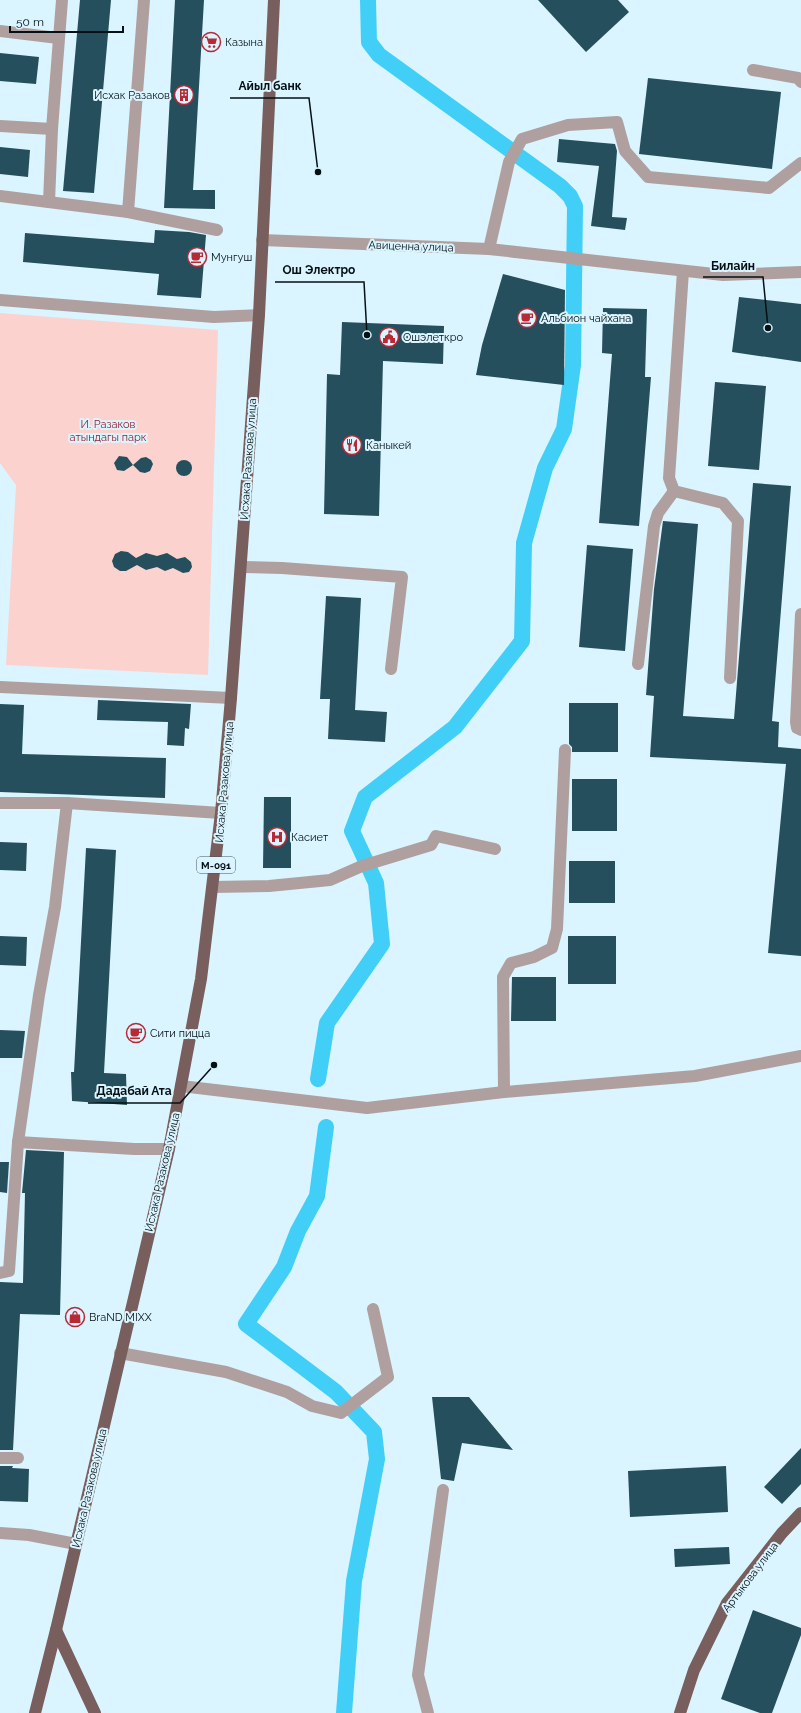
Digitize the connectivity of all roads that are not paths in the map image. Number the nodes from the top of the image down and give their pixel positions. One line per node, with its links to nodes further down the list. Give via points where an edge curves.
1 (62, 0): 5 (street)
2 (144, 0): 13 (street)
3 (274, 0): 15 (main road, Исхака Разакова улица / М-091)
4 (0, 31): 5 (street)
5 (58, 38): 9 (street)
6 (753, 70): 7 (street, via 798,78)
7 (801, 82)
8 (0, 126): 9 (street)
9 (52, 129): 12 (street)
10 (801, 163): 16 (street, via 769,188 648,177 625,151 617,122 568,125 522,139 509,162)
11 (0, 196): 12 (street)
12 (49, 202): 13 (street)
13 (128, 212): 14 (street)
14 (217, 230)
15 (262, 240): 16 (street, Авиценна улица); 20 (main road, Исхака Разакова улица / М-091)
16 (489, 249): 17 (street, Авиценна улица)
17 (683, 271): 18 (street, via 723,275); 21 (street, via 669,478)
18 (801, 272)
19 (0, 300): 20 (street, via 214,317)
20 (259, 315): 22 (main road, Исхака Разакова улица / М-091)
21 (674, 491): 24 (street, via 658,513 654,526); 27 (street, via 723,503 738,521)
22 (241, 567): 25 (street, via 402,577); 29 (main road, Исхака Разакова улица / М-091)
23 (801, 614): 26 (street)
24 (638, 664)
25 (391, 669)
26 (799, 675): 30 (street, via 796,722 797,728)
27 (730, 678)
28 (0, 687): 29 (street)
29 (231, 698): 34 (main road, Исхака Разакова улица / М-091)
30 (801, 730)
31 (565, 750): 39 (street, via 557,928 552,948 534,957 511,963 503,977)
32 (0, 803): 33 (street)
33 (67, 803): 34 (street); 40 (street, via 55,907 39,995)
34 (221, 813): 36 (main road, Исхака Разакова улица / М-091)
35 (495, 849): 36 (street, via 436,836 431,845 362,866 330,880 269,886)
36 (213, 887): 38 (main road, Исхака Разакова улица / М-091, via 201,979)
37 (801, 1056): 39 (street, via 695,1076)
38 (181, 1086): 39 (street, via 367,1108); 41 (main road, Исхака Разакова улица / М-091)
39 (504, 1092)
40 (18, 1142): 41 (street); 42 (street, via 9,1271)
41 (169, 1149): 44 (main road, Исхака Разакова улица / М-091)
42 (0, 1273)
43 (373, 1310): 44 (street, via 388,1377 341,1413 312,1406 288,1392 226,1372)
44 (120, 1353): 50 (main road, Исхака Разакова улица / М-091)
45 (0, 1458): 46 (street)
46 (18, 1458)
47 (443, 1490): 54 (street, via 418,1675)
48 (801, 1513): 55 (main road, Артыкова улица, via 782,1533 728,1603 694,1670)
49 (0, 1533): 50 (street, via 29,1535)
50 (76, 1544): 51 (main road, Исхака Разакова улица / М-091)
51 (56, 1630): 52 (main road, Исхака Разакова улица / М-091); 53 (main road)
52 (35, 1713)
53 (95, 1713)
54 (428, 1713)
55 (680, 1713)

